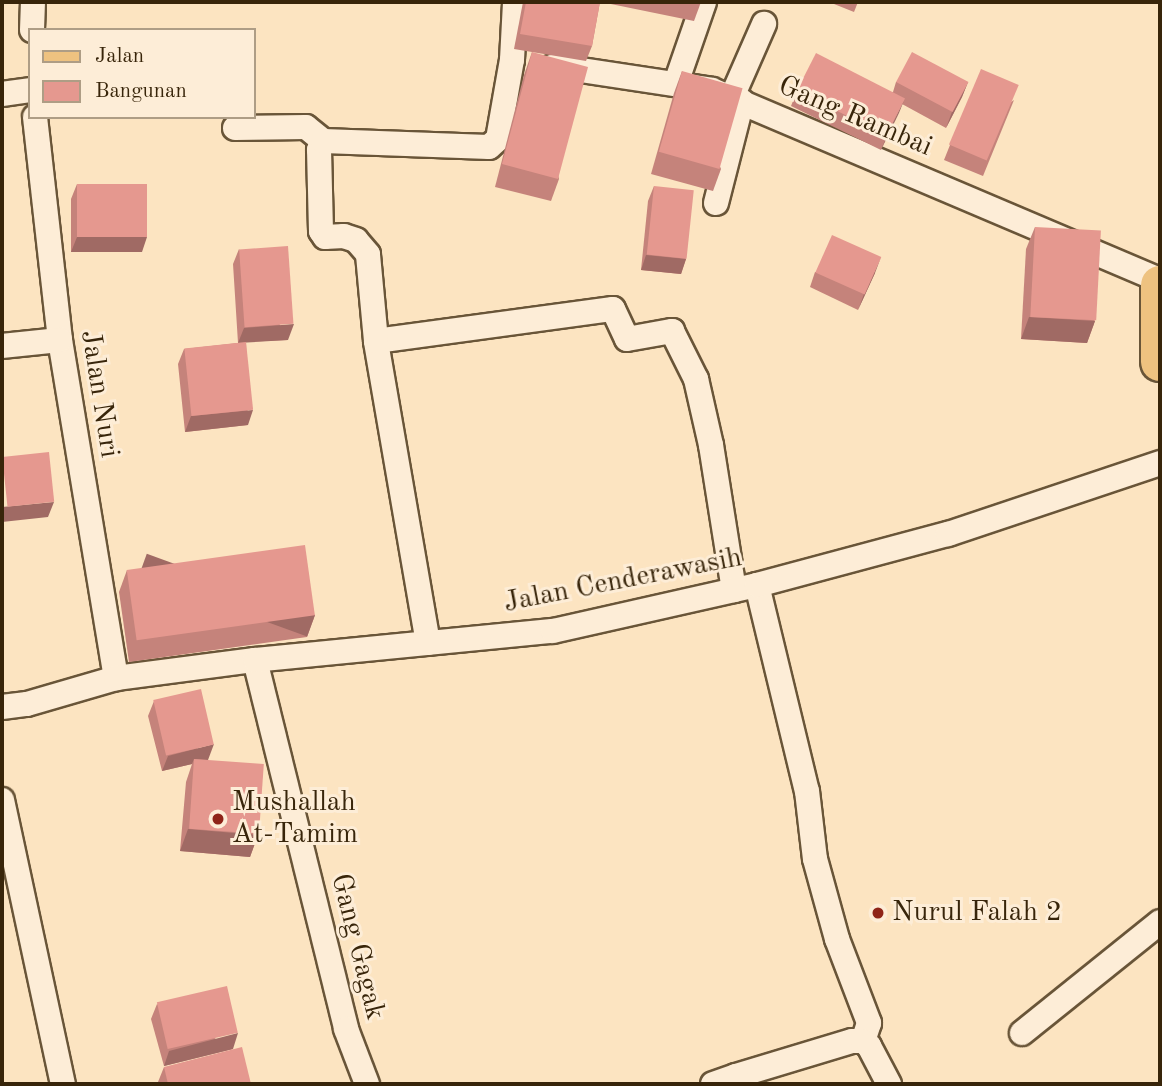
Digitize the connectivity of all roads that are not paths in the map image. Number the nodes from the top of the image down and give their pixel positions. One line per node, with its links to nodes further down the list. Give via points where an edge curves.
1 (33, 2): 5 (street)
2 (515, 2): 6 (street)
3 (704, 2): 7 (street)
4 (764, 24): 10 (street)
5 (32, 28)
6 (512, 60): 7 (street, Gang Rambai); 13 (street, via 498,139 489,147)
7 (676, 83): 10 (street, Gang Rambai)
8 (28, 90): 9 (street)
9 (2, 94)
10 (737, 99): 14 (street); 15 (street, Gang Rambai)
11 (34, 119): 17 (street, Jalan Nuri)
12 (235, 128): 13 (street, via 306,127)
13 (323, 141): 18 (street, via 319,150 321,231 325,237 356,240 368,254)
14 (716, 203)
15 (1160, 280)
16 (1160, 285): 20 (main road)
17 (60, 340): 19 (street); 25 (street, Jalan Nuri)
18 (376, 341): 22 (street, via 612,309 627,339 672,331 696,379); 23 (street)
19 (2, 346)
20 (1160, 362)
21 (1160, 463): 22 (street, Jalan Cenderawasih, via 948,534)
22 (746, 587): 23 (street, Jalan Cenderawasih, via 553,631); 30 (street, via 807,791 815,859 837,939 869,1023)
23 (428, 643): 24 (street, Jalan Cenderawasih)
24 (255, 660): 25 (street, Jalan Cenderawasih); 33 (street, Gang Gagak, via 346,1029)
25 (116, 678): 26 (street, Jalan Cenderawasih)
26 (2, 707)
27 (2, 800): 32 (street)
28 (1160, 922): 29 (street)
29 (1022, 1033)
30 (863, 1041): 31 (street); 34 (street)
31 (729, 1081)
32 (64, 1084)
33 (367, 1084)
34 (889, 1084)

